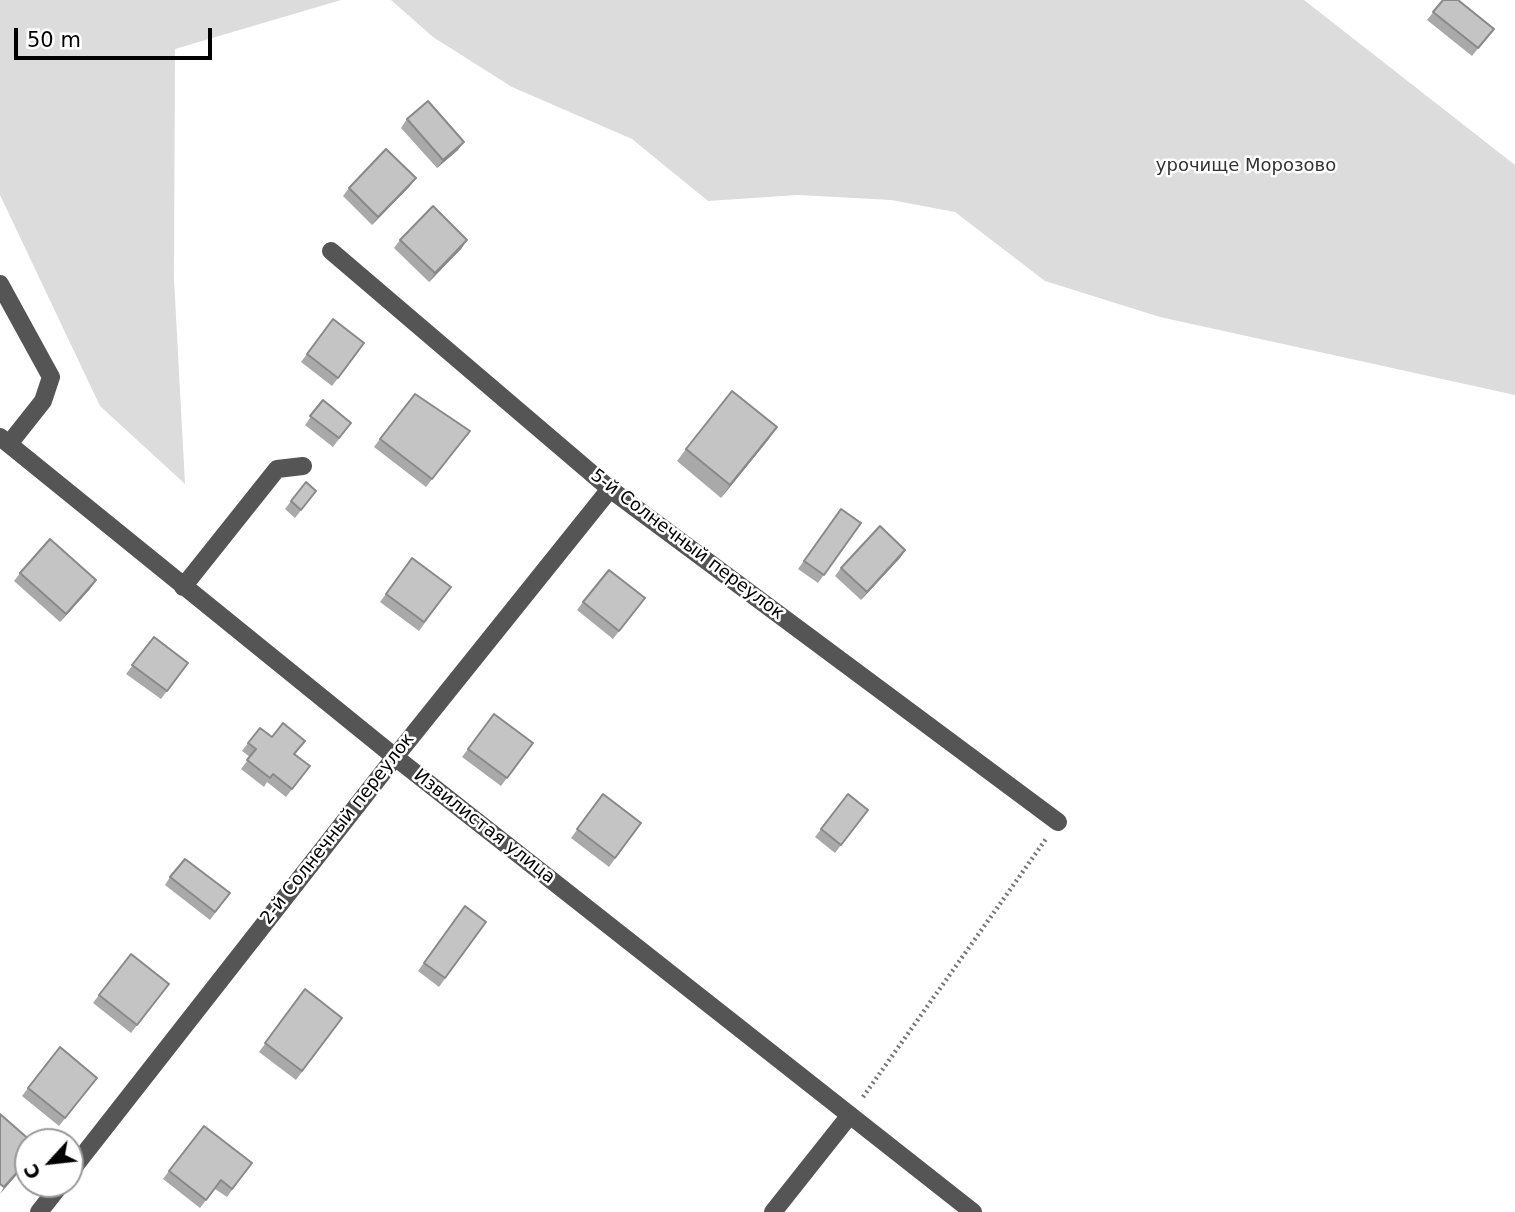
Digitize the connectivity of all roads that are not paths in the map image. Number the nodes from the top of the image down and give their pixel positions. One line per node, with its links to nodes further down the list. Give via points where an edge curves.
1 (331, 251): 5 (street, 5-й Солнечный переулок)
2 (0, 284): 3 (street, via 51,377 43,401)
3 (5, 441): 6 (street, Извилистая улица)
4 (303, 466): 6 (street, via 277,469)
5 (610, 489): 7 (street, 2-й Солнечный переулок); 8 (street, 5-й Солнечный переулок)
6 (183, 587): 7 (street, Извилистая улица)
7 (395, 757): 9 (street, Извилистая улица); 10 (street, 2-й Солнечный переулок)
8 (1058, 822)
9 (850, 1115): 13 (street); 14 (street, Извилистая улица)
10 (84, 1154)
11 (50, 1198): 12 (street)
12 (39, 1212)
13 (773, 1212)
14 (973, 1212)

